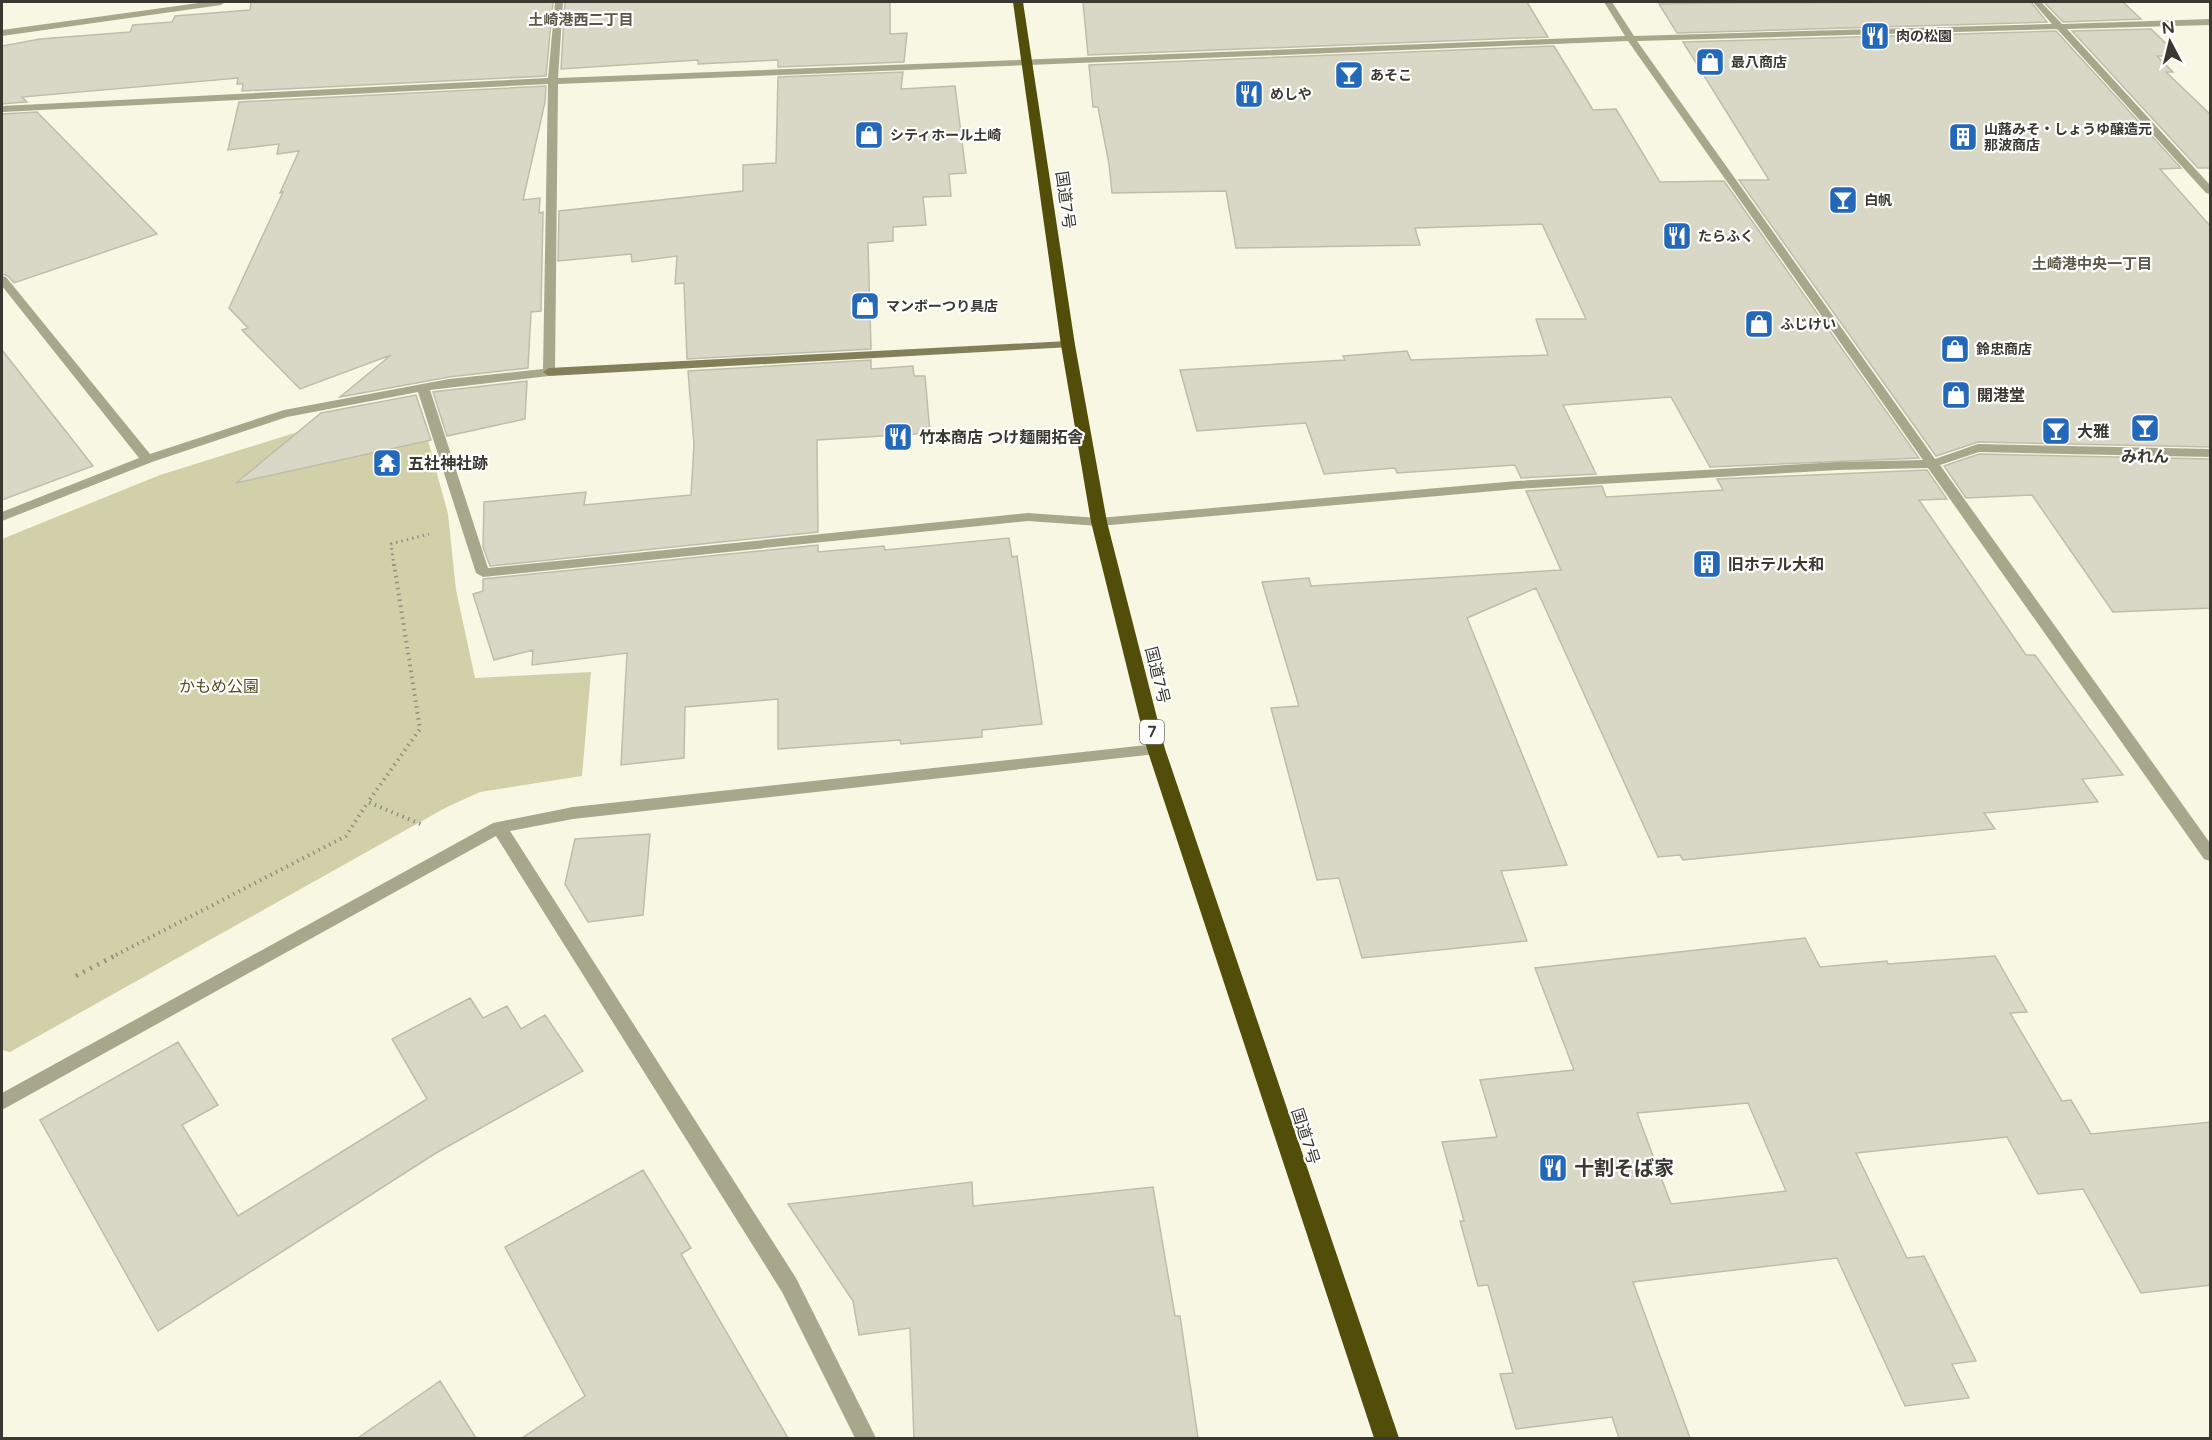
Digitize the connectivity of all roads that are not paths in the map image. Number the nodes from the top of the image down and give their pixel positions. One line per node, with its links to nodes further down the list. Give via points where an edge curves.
1 (163, 2): 7 (street)
2 (221, 2): 7 (street)
3 (559, 2): 13 (street)
4 (1018, 2): 12 (highway, 国道7号 / 7)
5 (1608, 2): 11 (street)
6 (2037, 2): 9 (street)
7 (156, 13): 10 (street)
8 (2211, 22): 9 (street)
9 (2060, 25): 11 (street); 15 (street)
10 (2, 33)
11 (1631, 39): 12 (street); 22 (street)
12 (1027, 64): 13 (street); 17 (highway, 国道7号 / 7)
13 (553, 81): 14 (street); 18 (street)
14 (2, 109)
15 (2211, 191)
16 (2, 279): 21 (street)
17 (1068, 345): 18 (street); 24 (highway, 国道7号 / 7)
18 (549, 372): 19 (street)
19 (423, 388): 21 (street, via 284,414); 24 (street, via 483,573 1028,518)
20 (2211, 453): 22 (street, via 1978,448)
21 (147, 459): 23 (street)
22 (1932, 464): 24 (street, via 1517,485); 27 (street)
23 (2, 517)
24 (1099, 522): 25 (highway, 国道7号 / 7)
25 (1156, 749): 26 (street, via 573,813); 30 (highway, 国道7号 / 7)
26 (499, 827): 28 (street); 29 (street, via 789,1285)
27 (2211, 855)
28 (2, 1102)
29 (866, 1438)
30 (1387, 1438)

